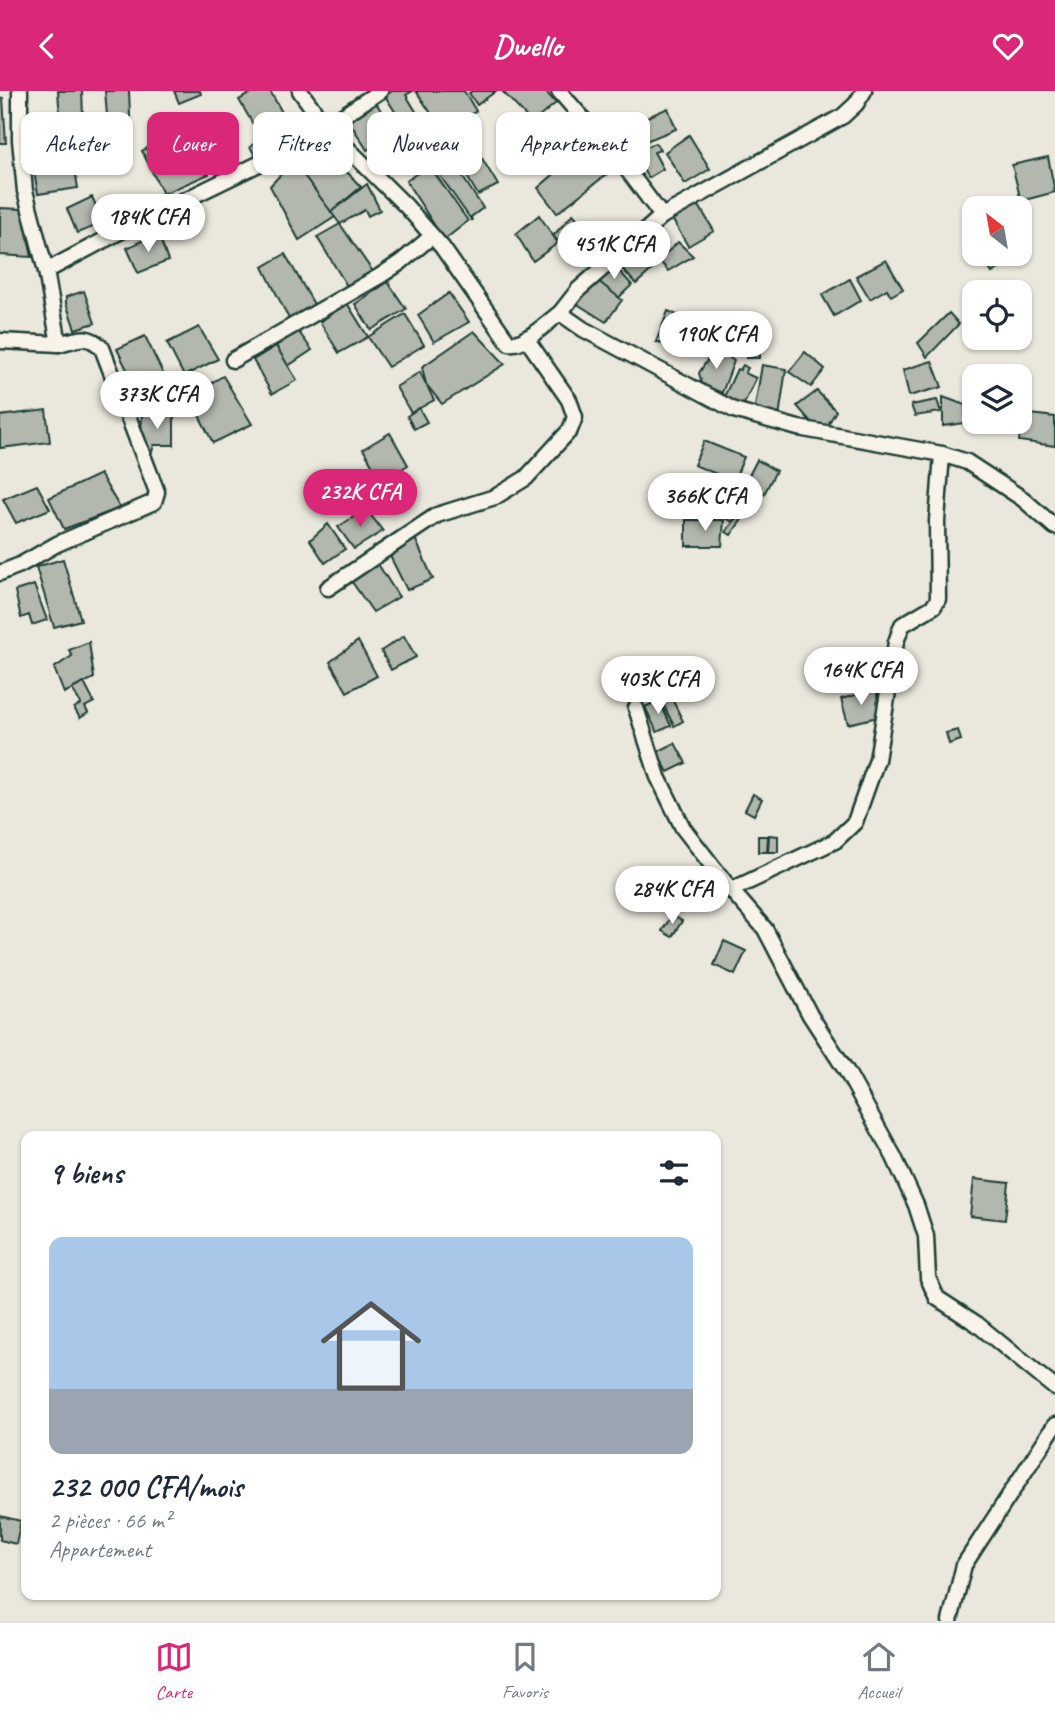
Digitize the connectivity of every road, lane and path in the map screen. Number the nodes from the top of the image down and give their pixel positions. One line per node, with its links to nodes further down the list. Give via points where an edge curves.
1 (20, 91): 12 (street, via 25,191)
2 (300, 91): 6 (street)
3 (380, 91): 7 (street)
4 (559, 91): 10 (street)
5 (864, 91): 10 (street, via 843,116)
6 (315, 112)
7 (348, 112)
8 (353, 154): 11 (street)
9 (253, 167): 12 (street)
10 (662, 216): 13 (street, via 579,290)
11 (432, 236): 14 (street, via 509,343); 17 (street, via 380,276)
12 (46, 271): 16 (street)
13 (561, 313): 14 (street); 18 (street, via 734,410 798,428)
14 (526, 338): 21 (street, via 569,400 575,417 570,430 526,478 495,496 437,515)
15 (0, 341): 16 (street)
16 (59, 344): 20 (street, via 84,338 102,348 157,492 154,502)
17 (233, 360)
18 (942, 454): 19 (street, via 967,461 1024,499); 23 (street, via 938,599 934,607 902,625 877,760 855,822 835,841)
19 (1055, 527)
20 (0, 573)
21 (328, 588)
22 (636, 708): 23 (street, via 658,777 683,828)
23 (731, 890): 24 (street, via 765,929 894,1157 926,1236 928,1278 937,1298 977,1324)
24 (1055, 1388)
25 (1055, 1425): 26 (street, via 964,1565)
26 (950, 1621)

